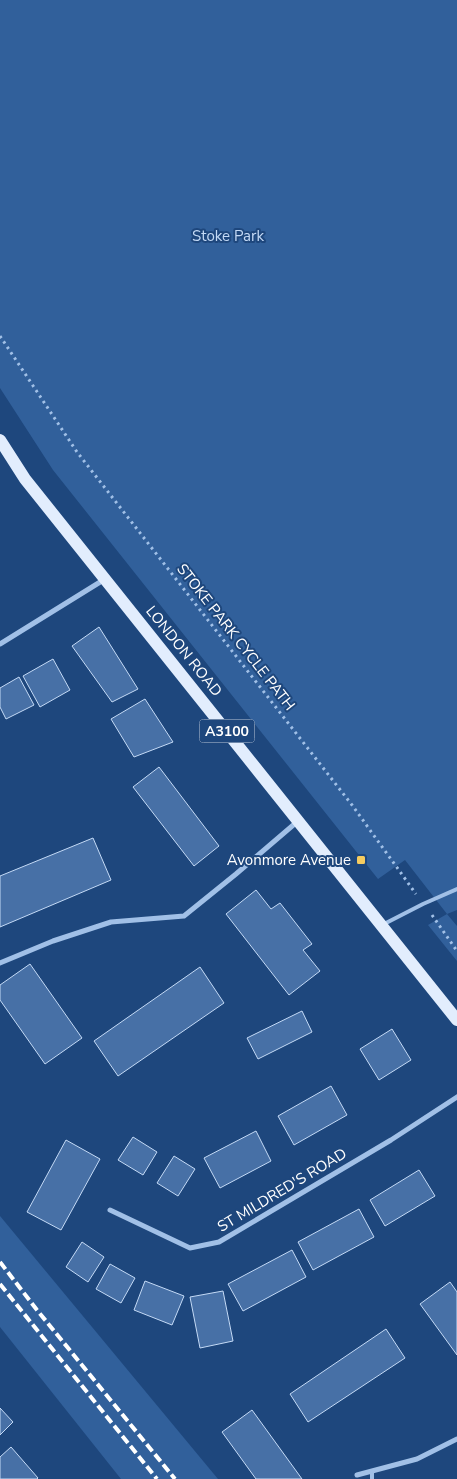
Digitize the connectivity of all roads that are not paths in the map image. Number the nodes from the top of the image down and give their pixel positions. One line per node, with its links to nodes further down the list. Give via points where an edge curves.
1 (0, 440): 2 (main road, LONDON ROAD / A3100, via 25,479)
2 (105, 579): 3 (street); 4 (main road, LONDON ROAD / A3100)
3 (0, 644)
4 (298, 820): 6 (main road, LONDON ROAD / A3100); 7 (street, via 184,916 112,922)
5 (457, 889): 6 (lane)
6 (382, 925): 8 (main road, LONDON ROAD / A3100)
7 (0, 963)
8 (457, 1020)
9 (457, 1097): 10 (street, ST MILDRED'S ROAD, via 219,1242 190,1248)
10 (110, 1210)
11 (457, 1439): 12 (street, via 417,1459)
12 (372, 1471): 13 (street); 14 (lane)
13 (357, 1475)
14 (372, 1479)

